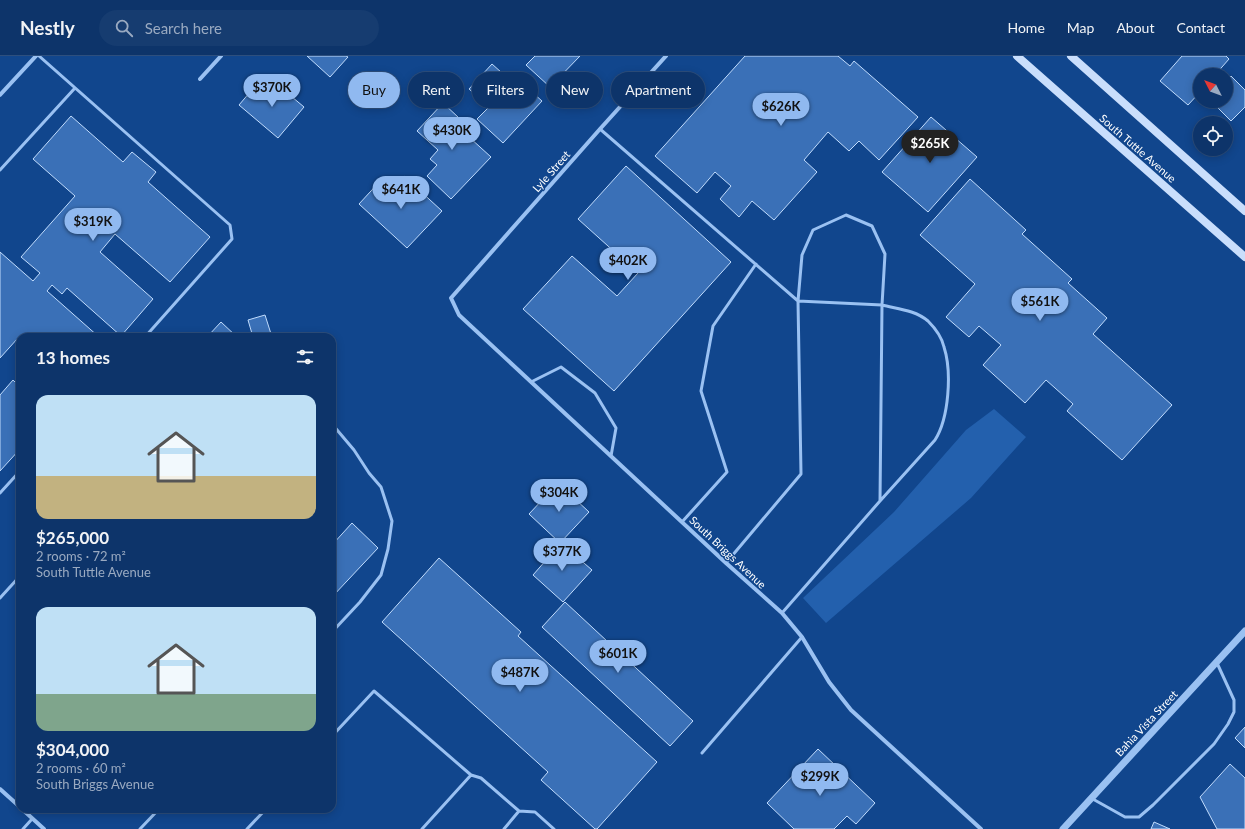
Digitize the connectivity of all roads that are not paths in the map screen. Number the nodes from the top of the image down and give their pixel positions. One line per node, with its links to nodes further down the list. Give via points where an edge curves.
1 (36, 56): 9 (street)
2 (39, 56): 8 (lane)
3 (221, 56): 7 (street)
4 (666, 56): 10 (street, Lyle Street)
5 (1017, 56): 13 (main road, South Tuttle Avenue)
6 (1071, 56): 12 (main road)
7 (200, 79)
8 (75, 88): 11 (lane); 18 (lane, via 230,226 232,240)
9 (0, 95)
10 (600, 129): 14 (lane); 15 (street, Lyle Street)
11 (0, 170)
12 (1245, 211)
13 (1245, 257)
14 (756, 264): 16 (lane); 25 (lane, via 713,326 701,391 727,472)
15 (451, 298): 19 (street, South Briggs Avenue, via 459,315)
16 (798, 300): 17 (lane); 17 (lane, via 802,255 813,230 846,215 872,226 885,254); 26 (lane, via 801,474)
17 (882, 305): 24 (lane); 24 (lane, via 918,314 935,330 944,346 948,382 947,407 940,433)
18 (149, 333)
19 (531, 382): 21 (street, South Briggs Avenue); 21 (lane, via 561,367 595,393 616,428)
20 (336, 429): 30 (lane, via 381,487 392,521 381,575)
21 (611, 456): 25 (street, South Briggs Avenue)
22 (16, 475): 23 (lane)
23 (0, 493)
24 (880, 501): 29 (lane)
25 (682, 522): 26 (street, South Briggs Avenue)
26 (726, 563): 29 (street, South Briggs Avenue)
27 (16, 580): 28 (lane)
28 (0, 598)
29 (782, 613): 32 (street, South Briggs Avenue)
30 (336, 628)
31 (1245, 631): 33 (street, Bahia Vista Street)
32 (802, 637): 35 (lane); 52 (street, South Briggs Avenue, via 829,682 851,710)
33 (1217, 663): 38 (street, Bahia Vista Street); 38 (lane, via 1234,700 1234,712 1214,744 1139,817 1125,817)
34 (336, 732): 36 (lane, via 374,691)
35 (702, 753)
36 (471, 775): 40 (lane, via 482,778); 49 (lane)
37 (0, 789): 39 (street)
38 (1091, 798): 53 (street, Bahia Vista Street)
39 (16, 803)
40 (520, 811): 50 (lane); 51 (lane, via 535,812)
41 (26, 813): 44 (street)
42 (155, 813): 47 (lane)
43 (262, 813): 48 (lane)
44 (32, 819): 45 (lane); 46 (street)
45 (23, 829)
46 (44, 829)
47 (140, 829)
48 (247, 829)
49 (422, 829)
50 (504, 829)
51 (554, 829)
52 (981, 829)
53 (1063, 829)

